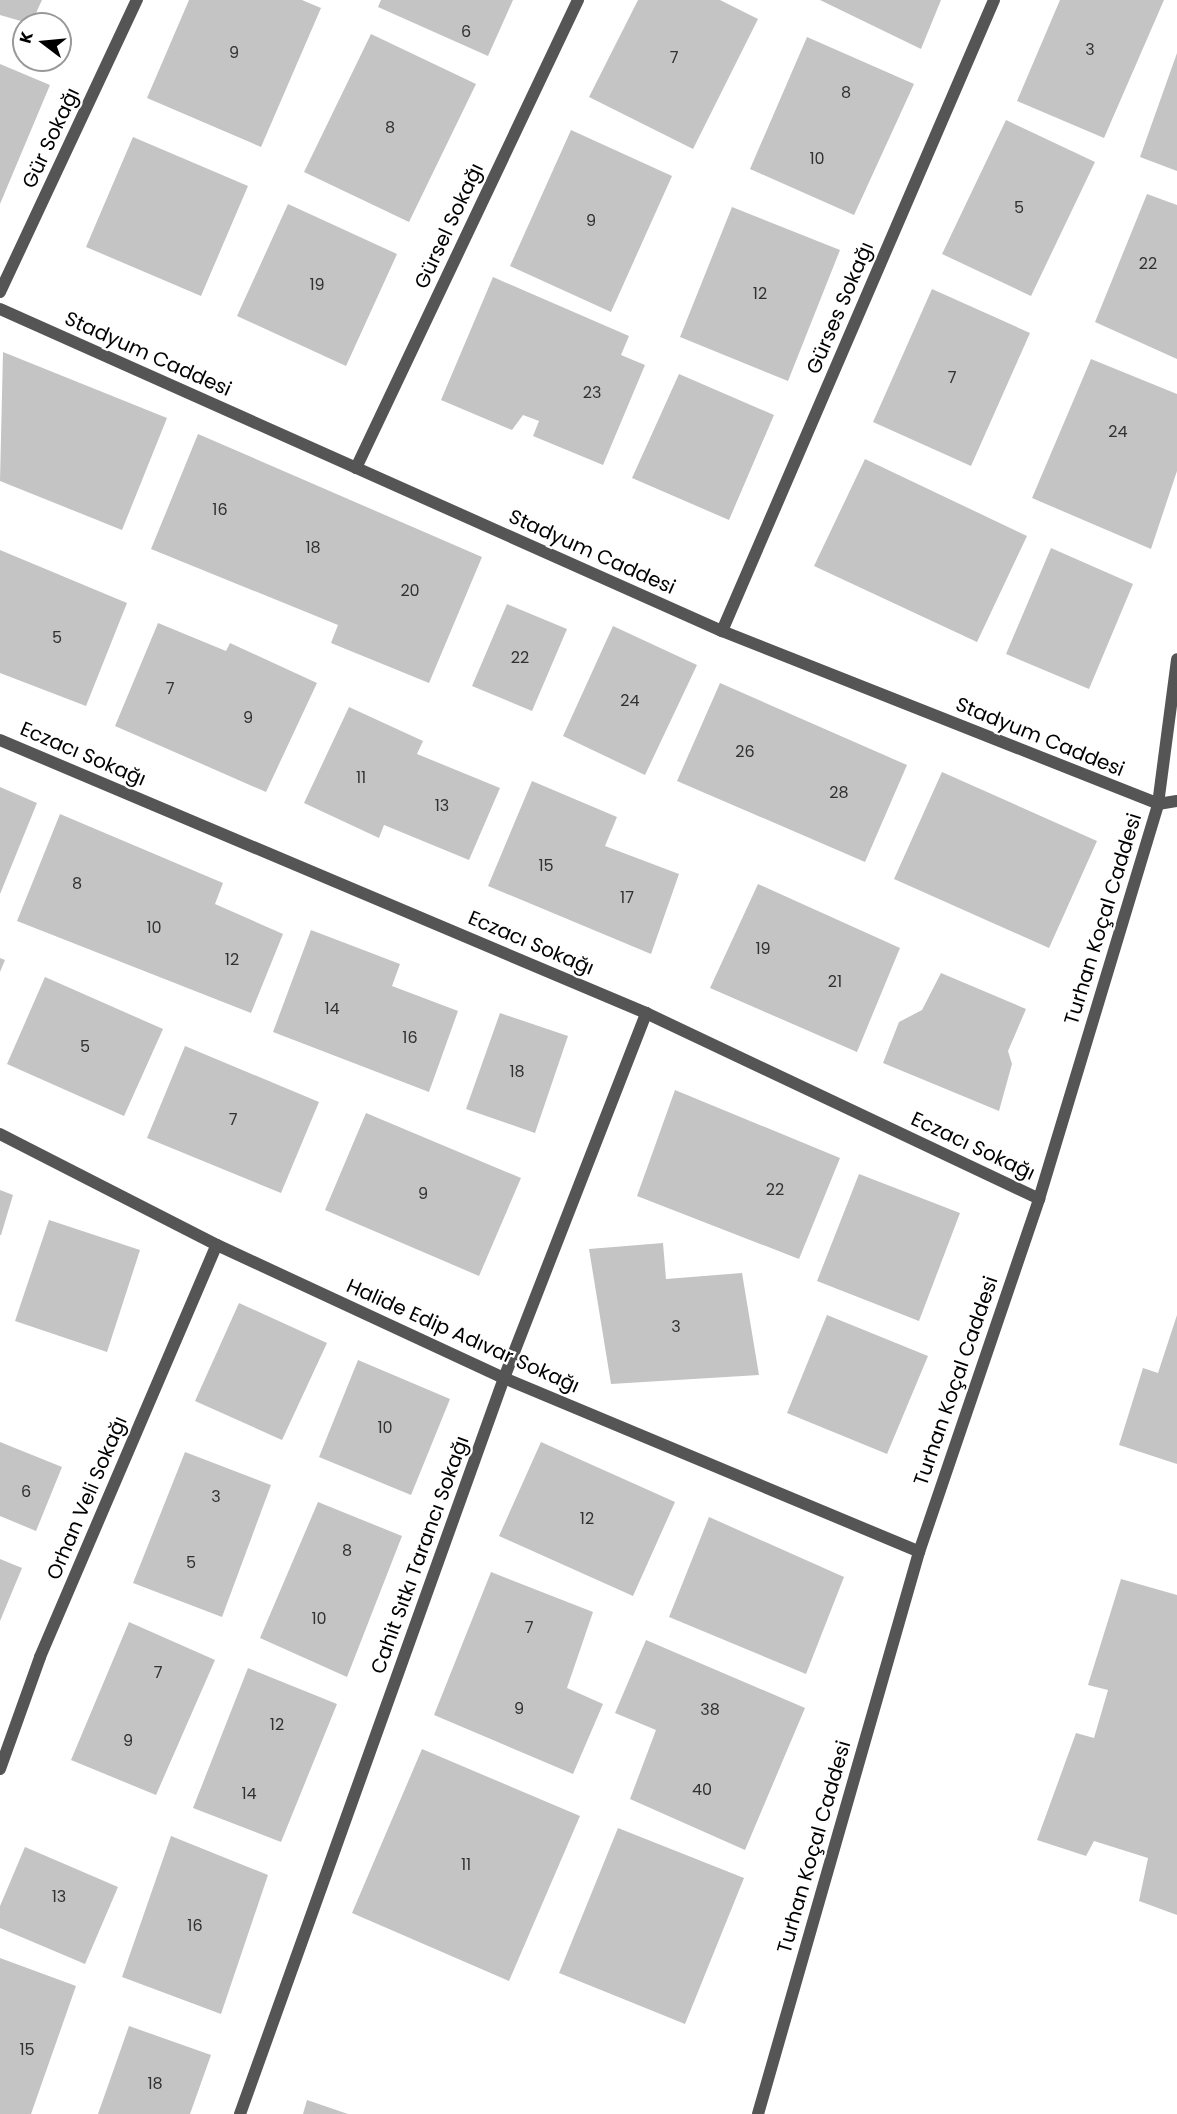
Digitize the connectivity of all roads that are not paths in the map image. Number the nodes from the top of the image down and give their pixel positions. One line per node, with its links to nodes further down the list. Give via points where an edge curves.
1 (137, 0): 4 (street, Gür Sokağı)
2 (578, 0): 6 (street, Gürsel Sokağı)
3 (994, 0): 7 (street, Gürses Sokağı)
4 (0, 292)
5 (0, 309): 6 (street, Stadyum Caddesi)
6 (356, 468): 7 (street, Stadyum Caddesi)
7 (722, 631): 11 (street, Stadyum Caddesi)
8 (1177, 659): 11 (street, Turhan Koçal Caddesi)
9 (0, 740): 12 (street, Eczacı Sokağı)
10 (1177, 801): 11 (street)
11 (1158, 804): 14 (street, Turhan Koçal Caddesi)
12 (646, 1013): 14 (street, Eczacı Sokağı); 16 (street, Cahit Sıtkı Tarancı Sokağı)
13 (0, 1134): 15 (street, Halide Edip Adıvar Sokağı)
14 (1039, 1199): 17 (street, Turhan Koçal Caddesi)
15 (217, 1245): 16 (street, Halide Edip Adıvar Sokağı); 18 (street, Orhan Veli Sokağı, via 40,1657)
16 (504, 1378): 17 (street, Halide Edip Adıvar Sokağı); 19 (street, Cahit Sıtkı Tarancı Sokağı)
17 (919, 1552): 20 (street, Turhan Koçal Caddesi)
18 (0, 1769)
19 (240, 2114)
20 (758, 2114)

